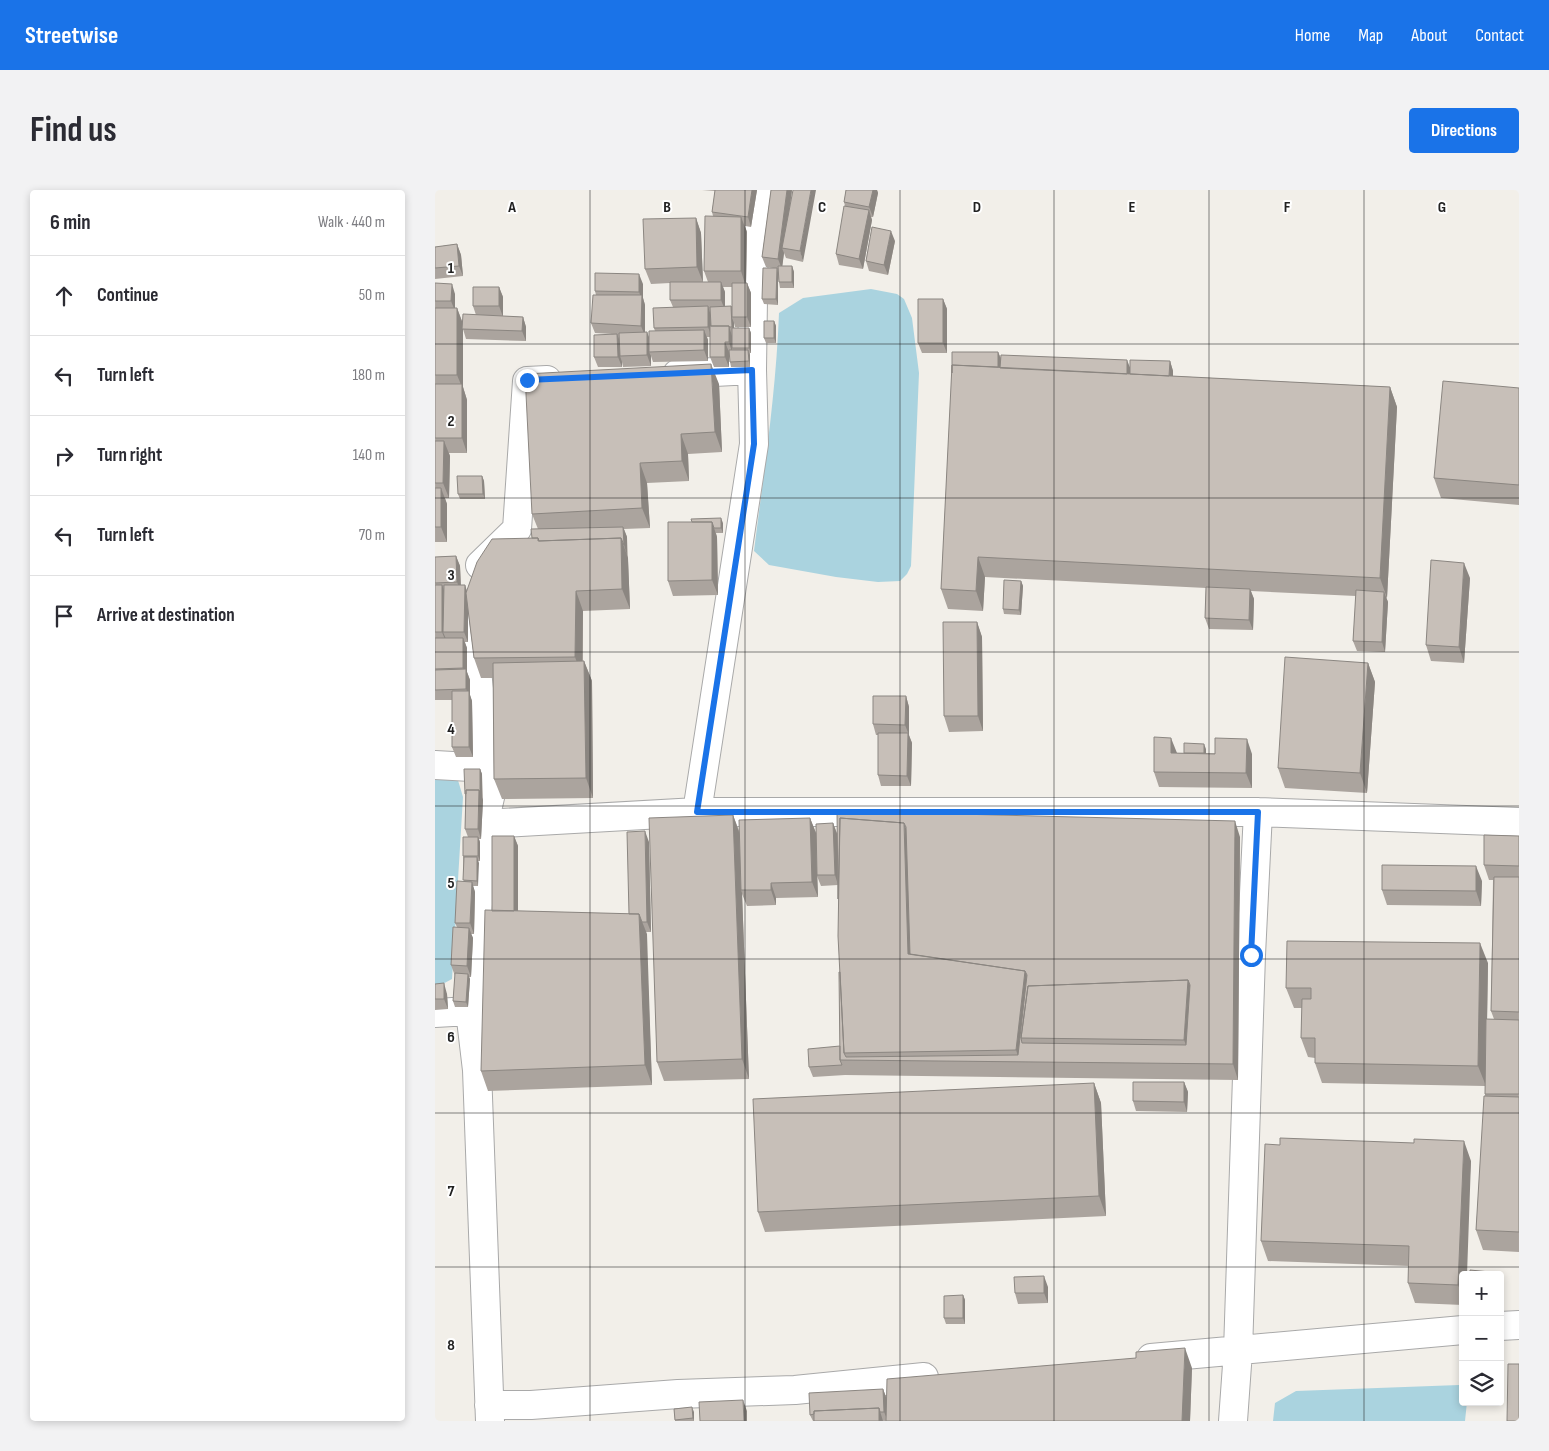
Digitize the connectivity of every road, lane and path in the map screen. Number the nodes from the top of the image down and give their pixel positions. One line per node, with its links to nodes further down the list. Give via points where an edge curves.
1 (768, 190): 2 (street, via 754,226)
2 (752, 370): 3 (street); 7 (street, via 754,444)
3 (654, 375)
4 (576, 378): 6 (street, via 527,380 517,528 473,572 471,611)
5 (435, 765): 6 (street)
6 (488, 768): 10 (street, via 491,793)
7 (697, 812): 8 (street); 10 (street)
8 (1258, 812): 9 (street); 16 (street)
9 (1519, 822)
10 (484, 824): 11 (street)
11 (470, 1011): 12 (street); 19 (street, via 477,1070)
12 (435, 1012)
13 (1519, 1324): 14 (street)
14 (1504, 1326)
15 (1459, 1330): 16 (street)
16 (1238, 1351): 17 (street); 20 (street)
17 (1129, 1360)
18 (951, 1375): 19 (street, via 795,1390 678,1394 531,1405)
19 (489, 1413)
20 (1233, 1421)

